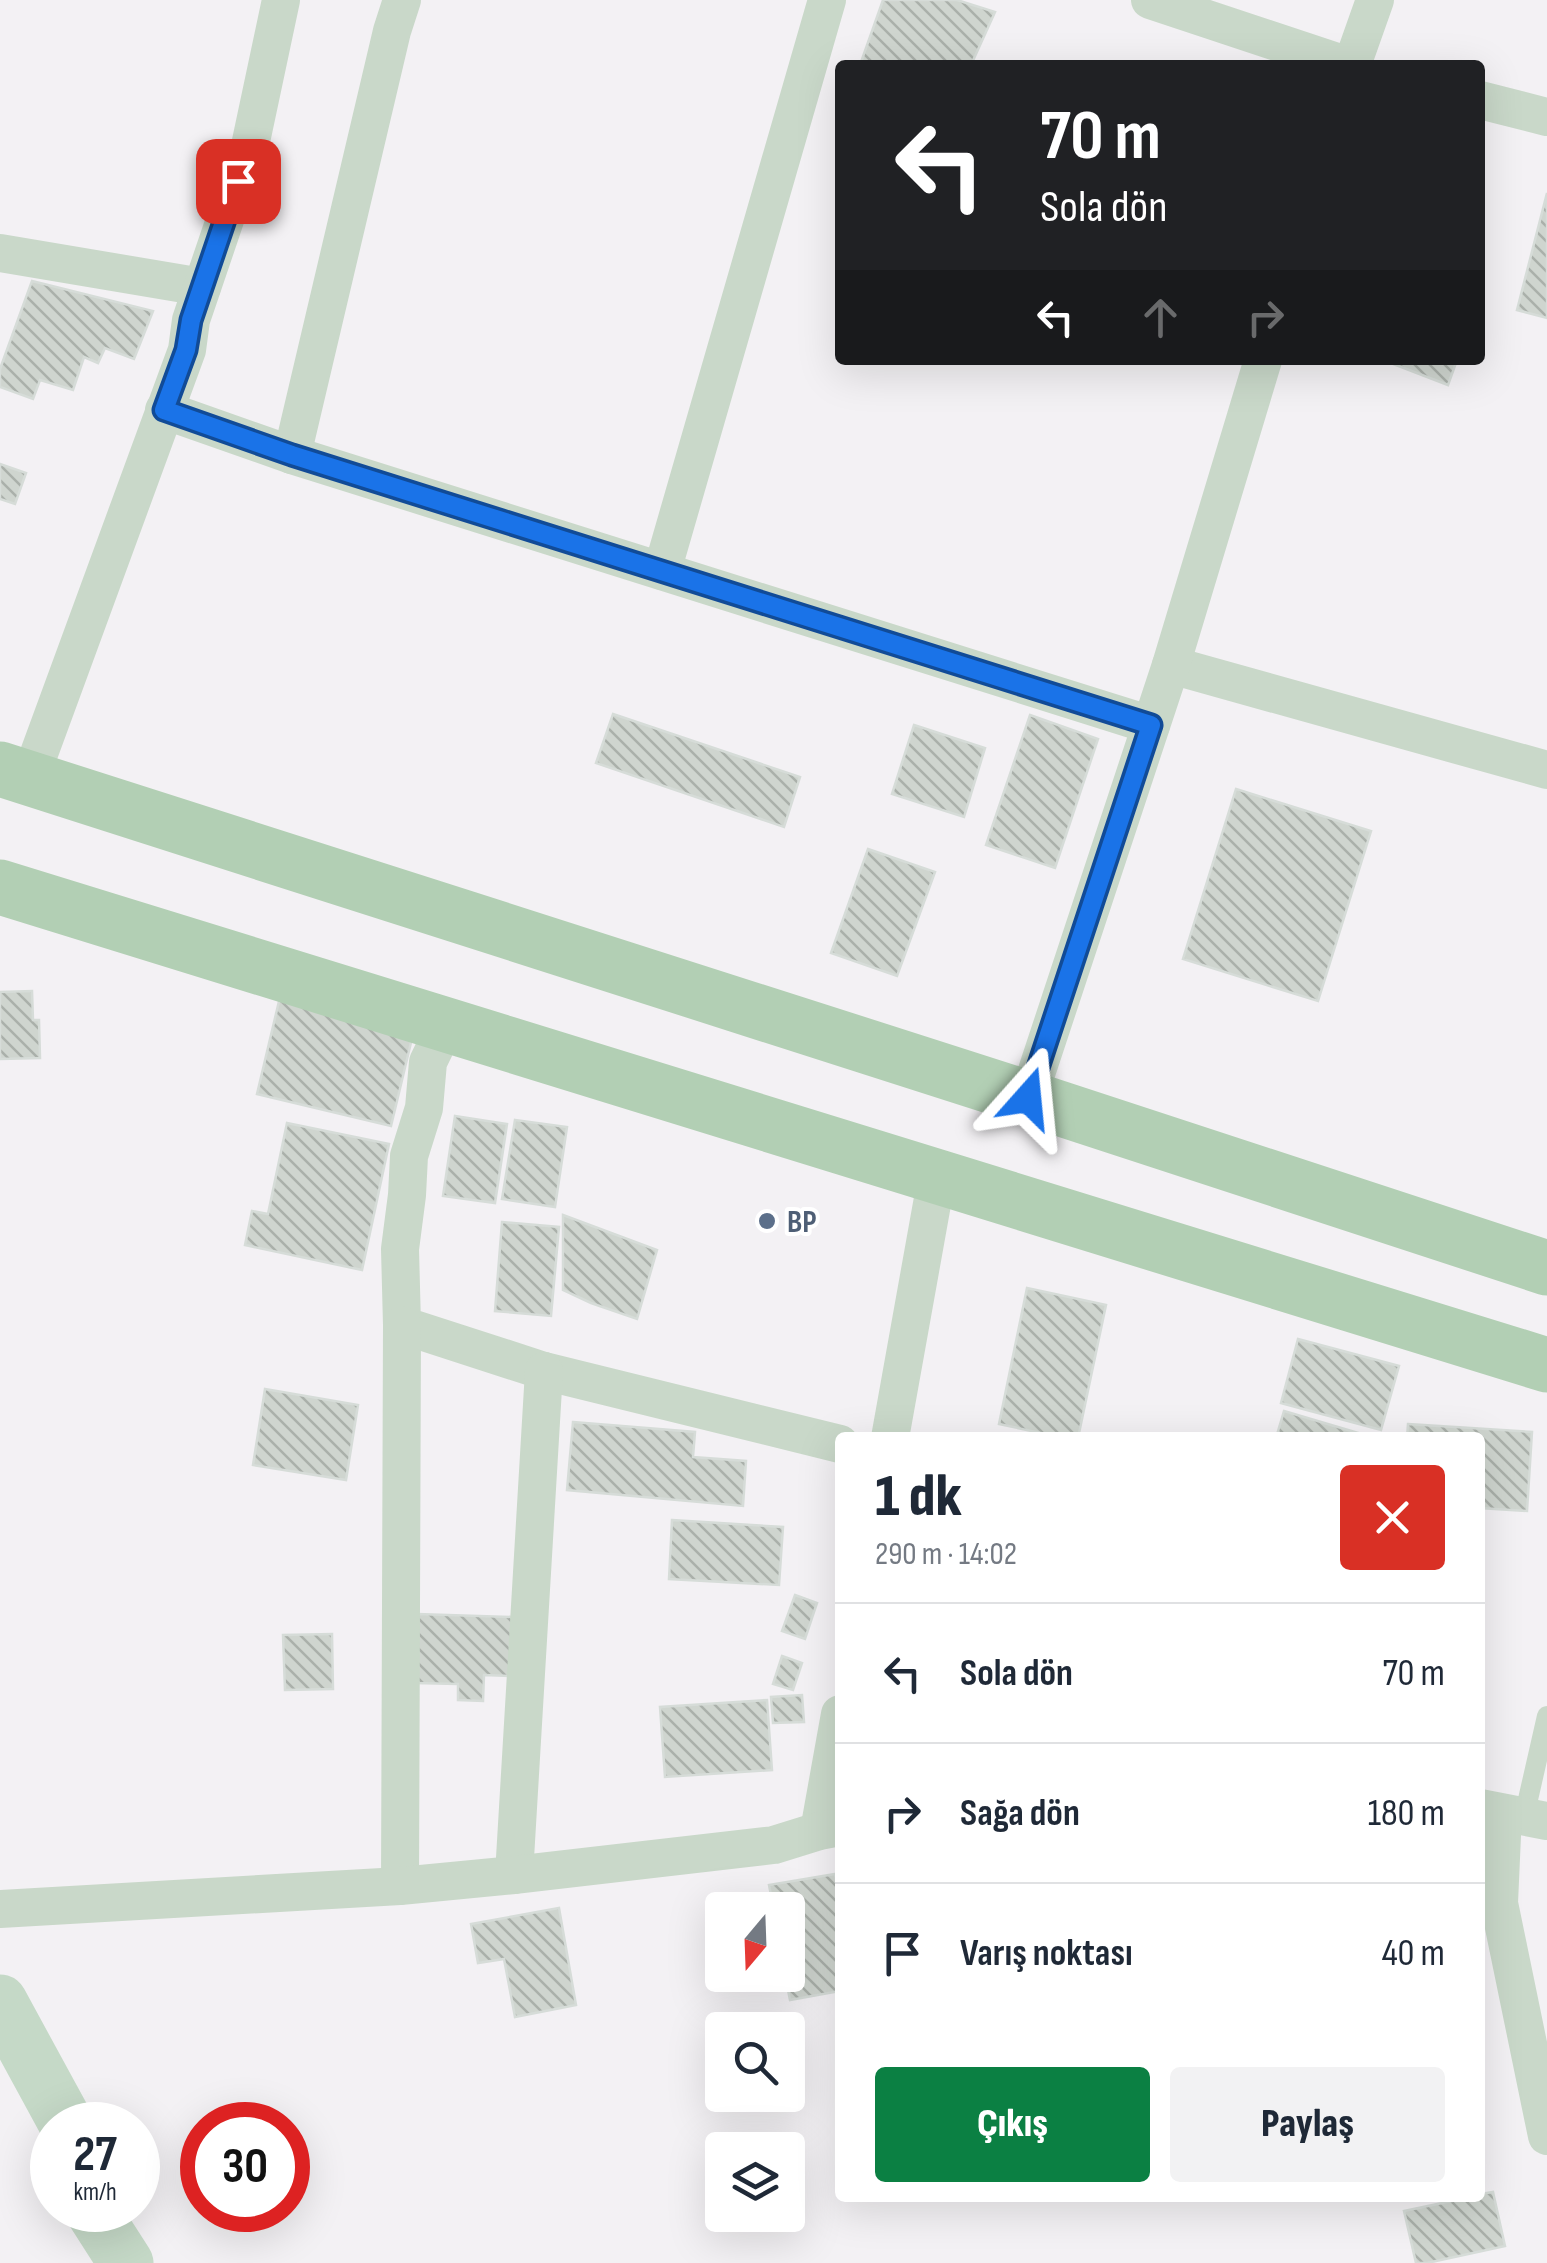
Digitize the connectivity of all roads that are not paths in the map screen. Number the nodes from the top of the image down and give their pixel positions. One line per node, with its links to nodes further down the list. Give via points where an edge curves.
1 (281, 0): 11 (street, via 250,146)
2 (402, 0): 14 (street)
3 (828, 0): 15 (street)
4 (1150, 0): 6 (street)
5 (1375, 0): 7 (street)
6 (1334, 60)
7 (1351, 60)
8 (1485, 101): 9 (street)
9 (1547, 117)
10 (0, 253): 11 (street)
11 (202, 287): 13 (street)
12 (1261, 365): 16 (street)
13 (164, 410): 14 (street); 19 (street)
14 (292, 455): 15 (street)
15 (662, 571): 17 (street)
16 (1171, 665): 17 (street); 18 (street)
17 (1151, 725): 22 (street)
18 (1547, 770)
19 (15, 774): 22 (main road)
20 (0, 887): 21 (main road)
21 (446, 1024): 23 (main road); 25 (street, via 428,1062 424,1108 409,1156 400,1249)
22 (1028, 1098): 24 (main road)
23 (937, 1176): 26 (main road); 28 (street)
24 (1547, 1268)
25 (402, 1325): 27 (street); 35 (street)
26 (1547, 1365)
27 (544, 1371): 29 (street); 34 (street)
28 (891, 1432)
29 (835, 1443)
30 (1547, 1716): 32 (lane)
31 (835, 1772): 33 (street)
32 (1513, 1815): 41 (street, via 1499,1903)
33 (830, 1829): 34 (street, via 774,1844)
34 (514, 1875): 35 (street)
35 (400, 1886): 36 (street)
36 (0, 1910)
37 (0, 2002): 39 (main road)
38 (0, 2070): 40 (main road)
39 (54, 2102)
40 (30, 2116)
41 (1547, 2136)
42 (106, 2232): 44 (main road)
43 (126, 2232): 45 (main road)
44 (126, 2263)
45 (143, 2263)

